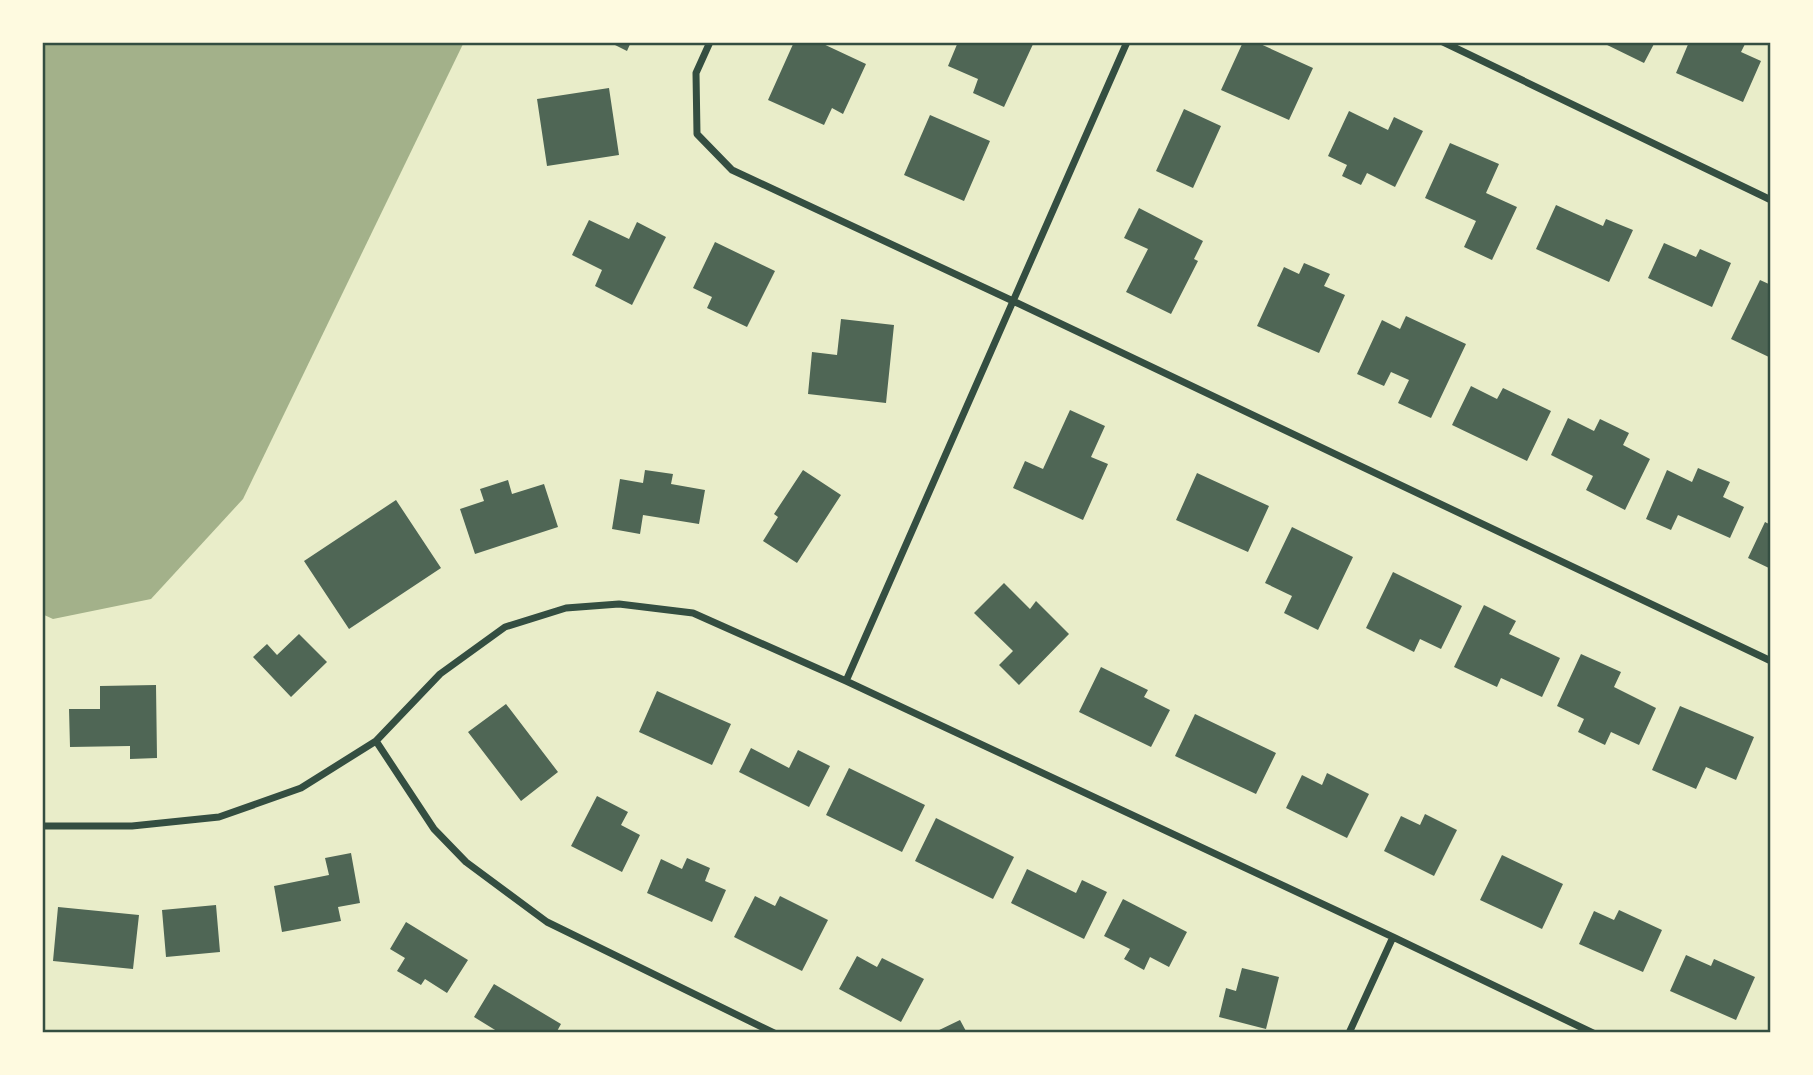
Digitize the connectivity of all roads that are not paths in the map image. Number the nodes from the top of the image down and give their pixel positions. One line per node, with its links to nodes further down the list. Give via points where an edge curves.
1 (710, 42): 5 (street, via 696,74 697,134 732,170)
2 (1127, 42): 5 (street)
3 (1443, 42): 4 (street)
4 (1771, 200)
5 (1013, 301): 6 (street); 7 (street)
6 (1771, 661)
7 (846, 681): 8 (street, via 693,613 619,604 566,608 505,627 440,674); 10 (street)
8 (376, 741): 9 (street, via 302,788 219,817 132,826); 11 (street, via 434,829 466,862 547,922)
9 (42, 826)
10 (1393, 937): 12 (street); 13 (street)
11 (774, 1033)
12 (1349, 1033)
13 (1593, 1033)

